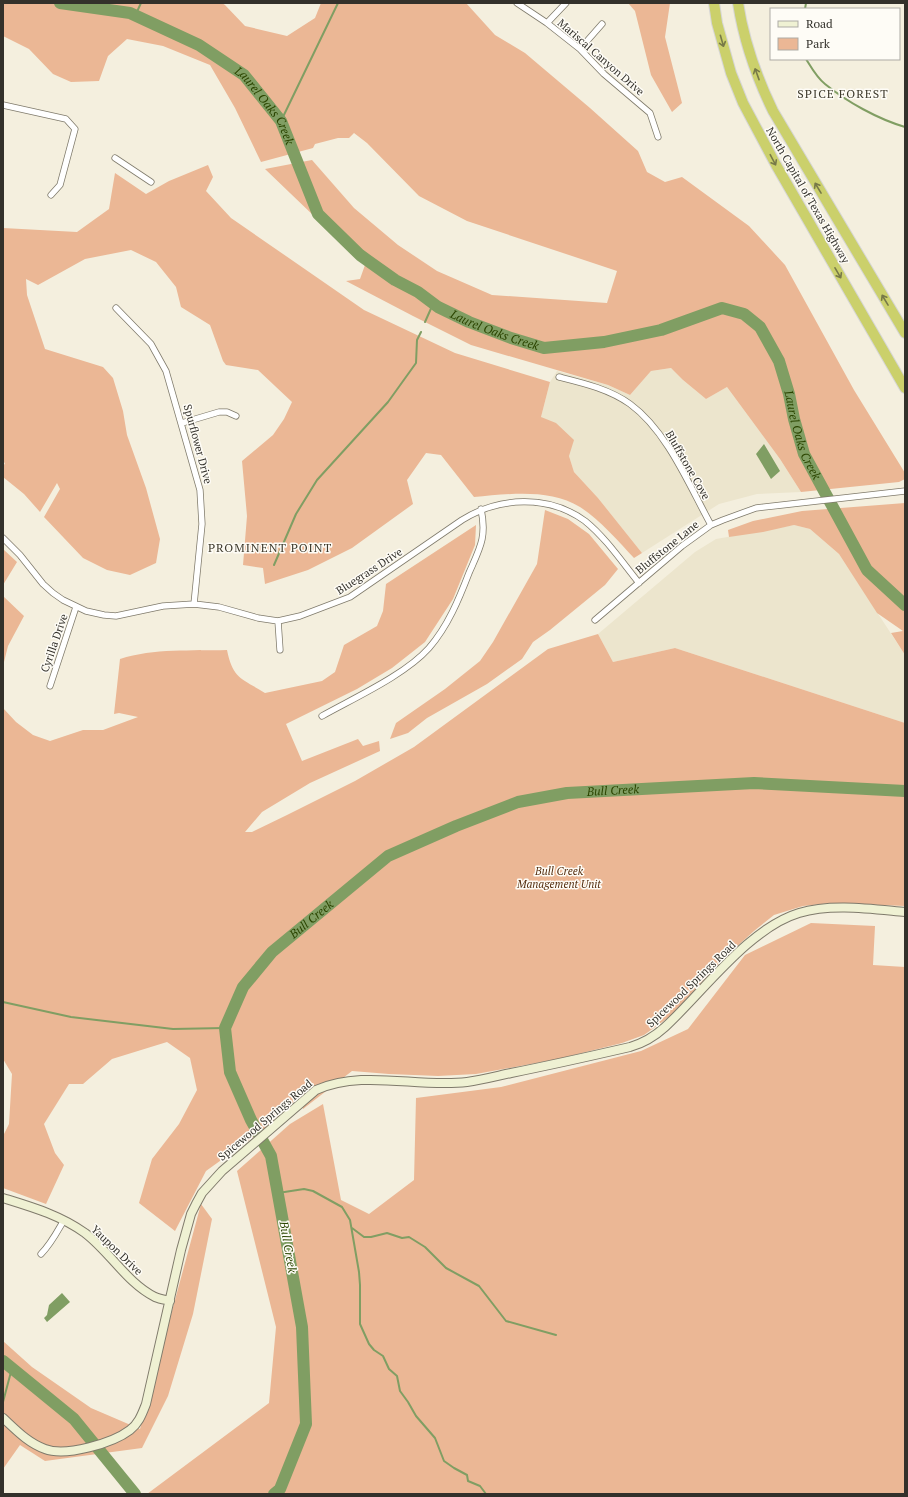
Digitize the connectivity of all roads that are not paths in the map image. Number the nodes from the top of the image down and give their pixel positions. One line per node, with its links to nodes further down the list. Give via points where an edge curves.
1 (517, 3): 5 (street, Mariscal Canyon Drive)
2 (566, 3): 5 (street)
3 (714, 3): 16 (highway, North Capital of Texas Highway, one-way to 16, via 731,73 743,102 776,165)
4 (738, 3): 14 (highway, North Capital of Texas Highway, one-way to 4, via 773,111 748,51)
5 (547, 23): 7 (street, Mariscal Canyon Drive)
6 (602, 24): 7 (street)
7 (580, 49): 9 (street, Mariscal Canyon Drive, via 604,74 650,113)
8 (3, 105): 12 (street, via 66,119 75,129 60,185)
9 (658, 137)
10 (115, 158): 11 (street)
11 (151, 182)
12 (52, 195)
13 (116, 308): 18 (street, Spurflower Drive, via 151,344 159,356 166,370)
14 (905, 333)
15 (559, 377): 21 (street, Bluffstone Cove, via 596,386 629,403 644,416 666,442)
16 (905, 388)
17 (236, 416): 18 (street, via 220,412)
18 (182, 423): 24 (street, Spurflower Drive, via 202,506)
19 (905, 492): 21 (street, Bluffstone Lane, via 756,508)
20 (482, 509): 23 (street, Bluegrass Drive, via 502,503 523,501 561,508 584,521 603,538); 27 (street, Bluegrass Drive, via 350,597 300,616); 30 (street, via 483,539 458,602 429,648 382,683)
21 (711, 525): 23 (street, Bluffstone Lane)
22 (3, 538): 25 (street, Bluegrass Drive, via 48,588 62,600)
23 (639, 583): 26 (street, Bluffstone Lane)
24 (194, 604): 25 (street, Bluegrass Drive, via 163,606 116,616); 27 (street, Bluegrass Drive, via 219,607)
25 (76, 607): 29 (street, Cyrilla Drive)
26 (595, 620)
27 (278, 621): 28 (street)
28 (280, 650)
29 (50, 686)
30 (322, 716)
31 (905, 912): 35 (main road, Spicewood Springs Road, via 831,908 798,913 781,920 737,954 666,1027 643,1043 630,1047 468,1082 442,1084 359,1079 328,1084 316,1090 202,1193 191,1214)
32 (3, 1198): 33 (main road, Yaupon Drive)
33 (64, 1220): 34 (street, via 47,1249); 35 (main road, Yaupon Drive, via 96,1242 144,1290 157,1298)
34 (41, 1254)
35 (170, 1301): 36 (main road, Spicewood Springs Road, via 146,1404 140,1419 131,1429 101,1444 55,1451 29,1441)
36 (3, 1418)

